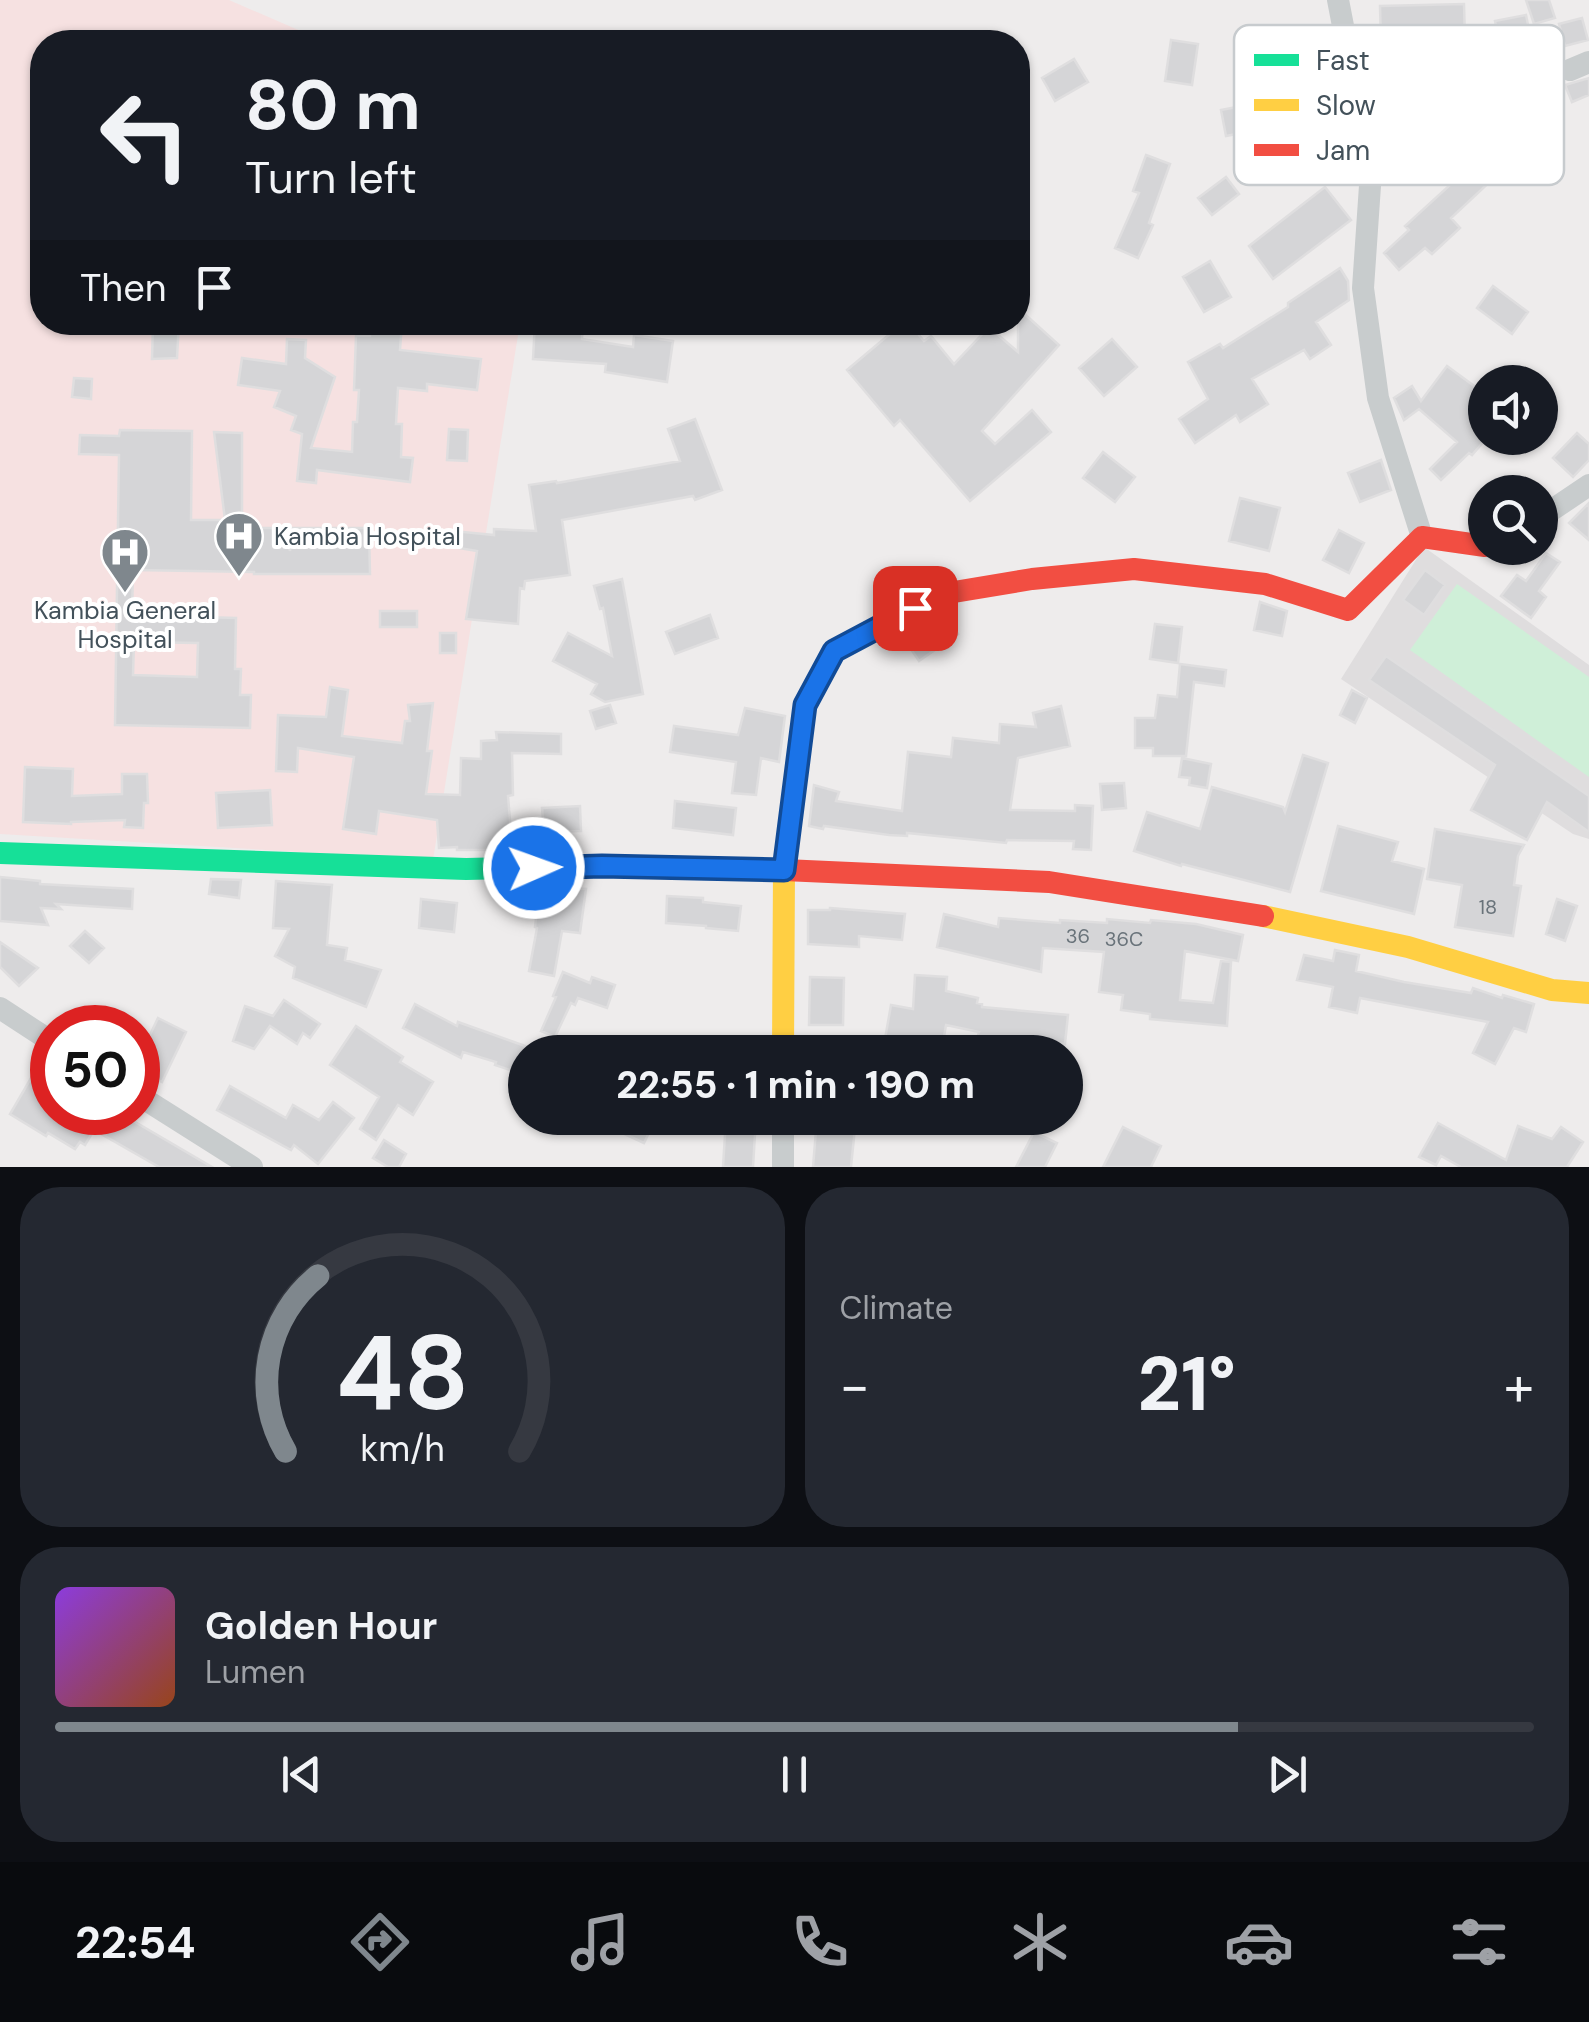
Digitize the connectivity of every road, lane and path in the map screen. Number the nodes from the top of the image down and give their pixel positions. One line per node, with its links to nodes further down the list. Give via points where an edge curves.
1 (1338, 0): 2 (street)
2 (1343, 25)
3 (1369, 185): 6 (street, via 1363,288 1378,398)
4 (1589, 485): 5 (street)
5 (1558, 506)
6 (1422, 537): 7 (main road); 9 (main road, via 1348,610 1265,584 1134,569 942,594 880,626 834,651 805,705)
7 (1468, 544)
8 (0, 854): 9 (main road, via 466,870)
9 (784, 870): 10 (main road, via 1049,882 1284,920 1408,947 1552,990); 13 (main road)
10 (1589, 993)
11 (0, 1008): 12 (street)
12 (30, 1028)
13 (783, 1035)
14 (160, 1109): 16 (street)
15 (783, 1135): 17 (street)
16 (252, 1167)
17 (783, 1167)

